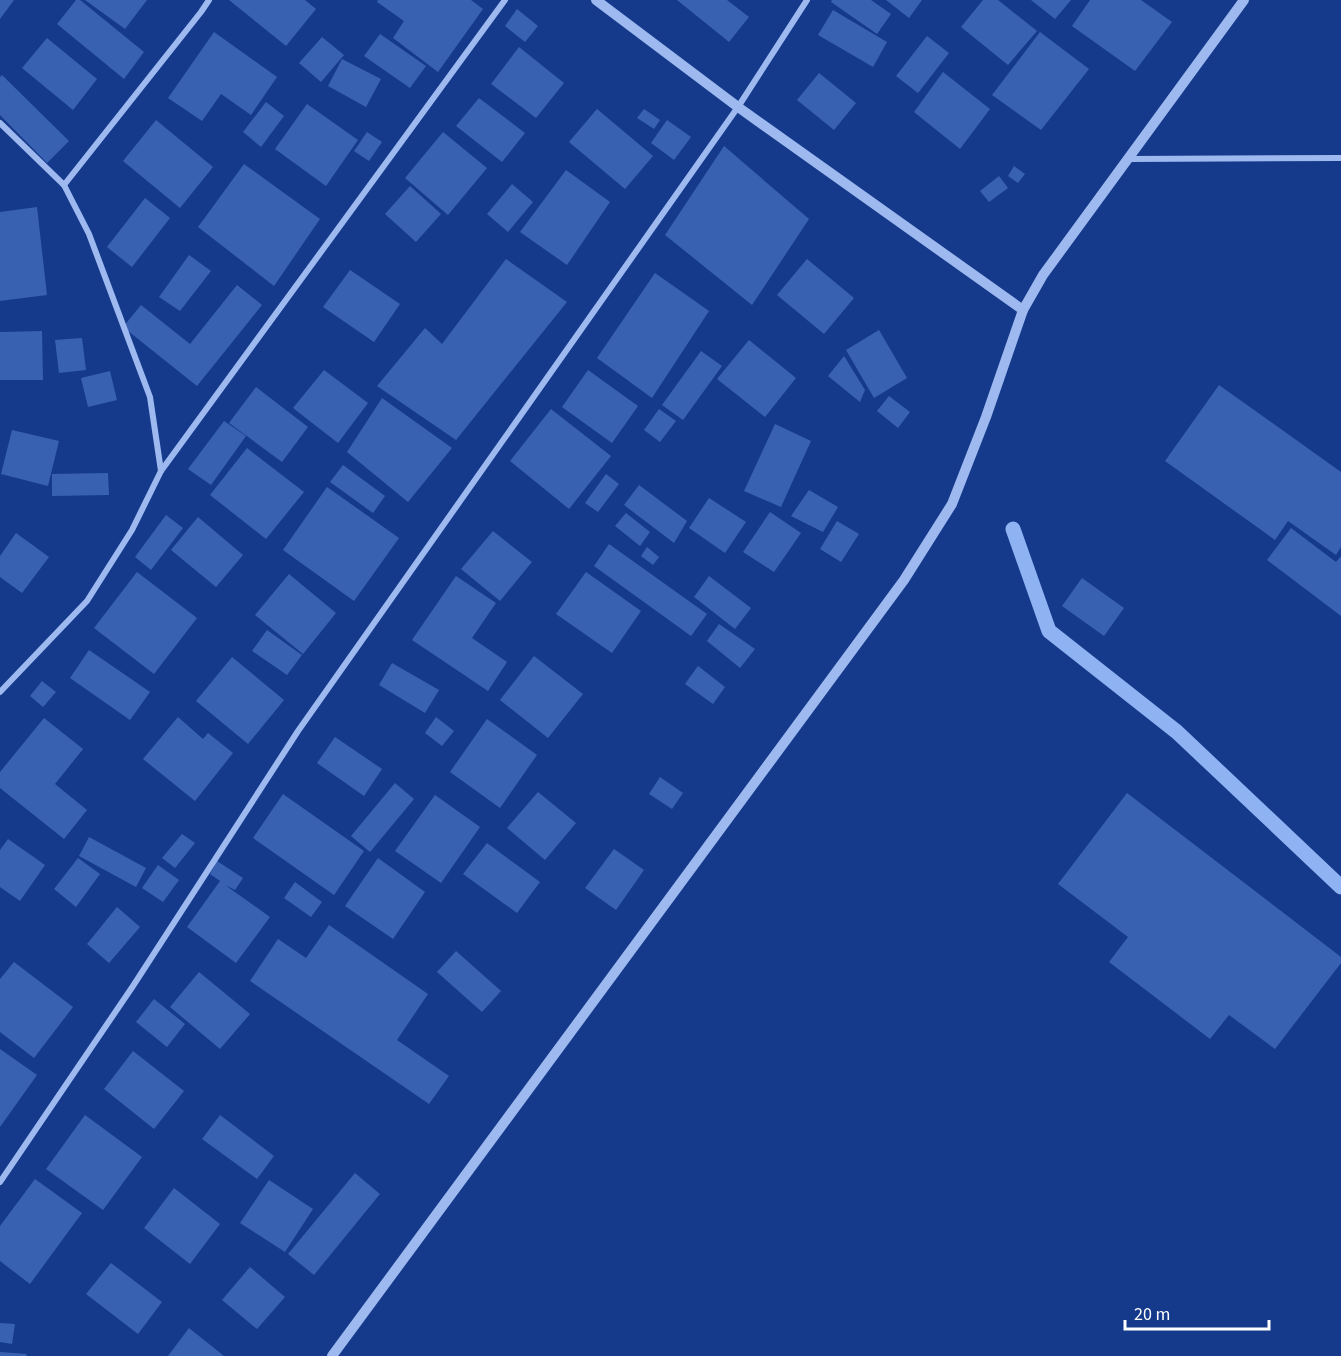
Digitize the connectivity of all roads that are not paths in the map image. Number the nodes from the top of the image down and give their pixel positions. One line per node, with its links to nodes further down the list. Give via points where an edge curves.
1 (209, 0): 10 (street)
2 (505, 0): 12 (street)
3 (596, 0): 6 (street)
4 (807, 0): 6 (street)
5 (1244, 0): 9 (street)
6 (738, 107): 11 (street); 14 (street, via 298,731)
7 (0, 123): 10 (street)
8 (1341, 158): 9 (street)
9 (1127, 159): 11 (street, via 1043,275)
10 (64, 185): 12 (street, via 89,234 150,397)
11 (1023, 310): 15 (street, via 952,504 904,580)
12 (161, 471): 13 (street, via 132,530 87,601)
13 (0, 692)
14 (0, 1182)
15 (332, 1356)

